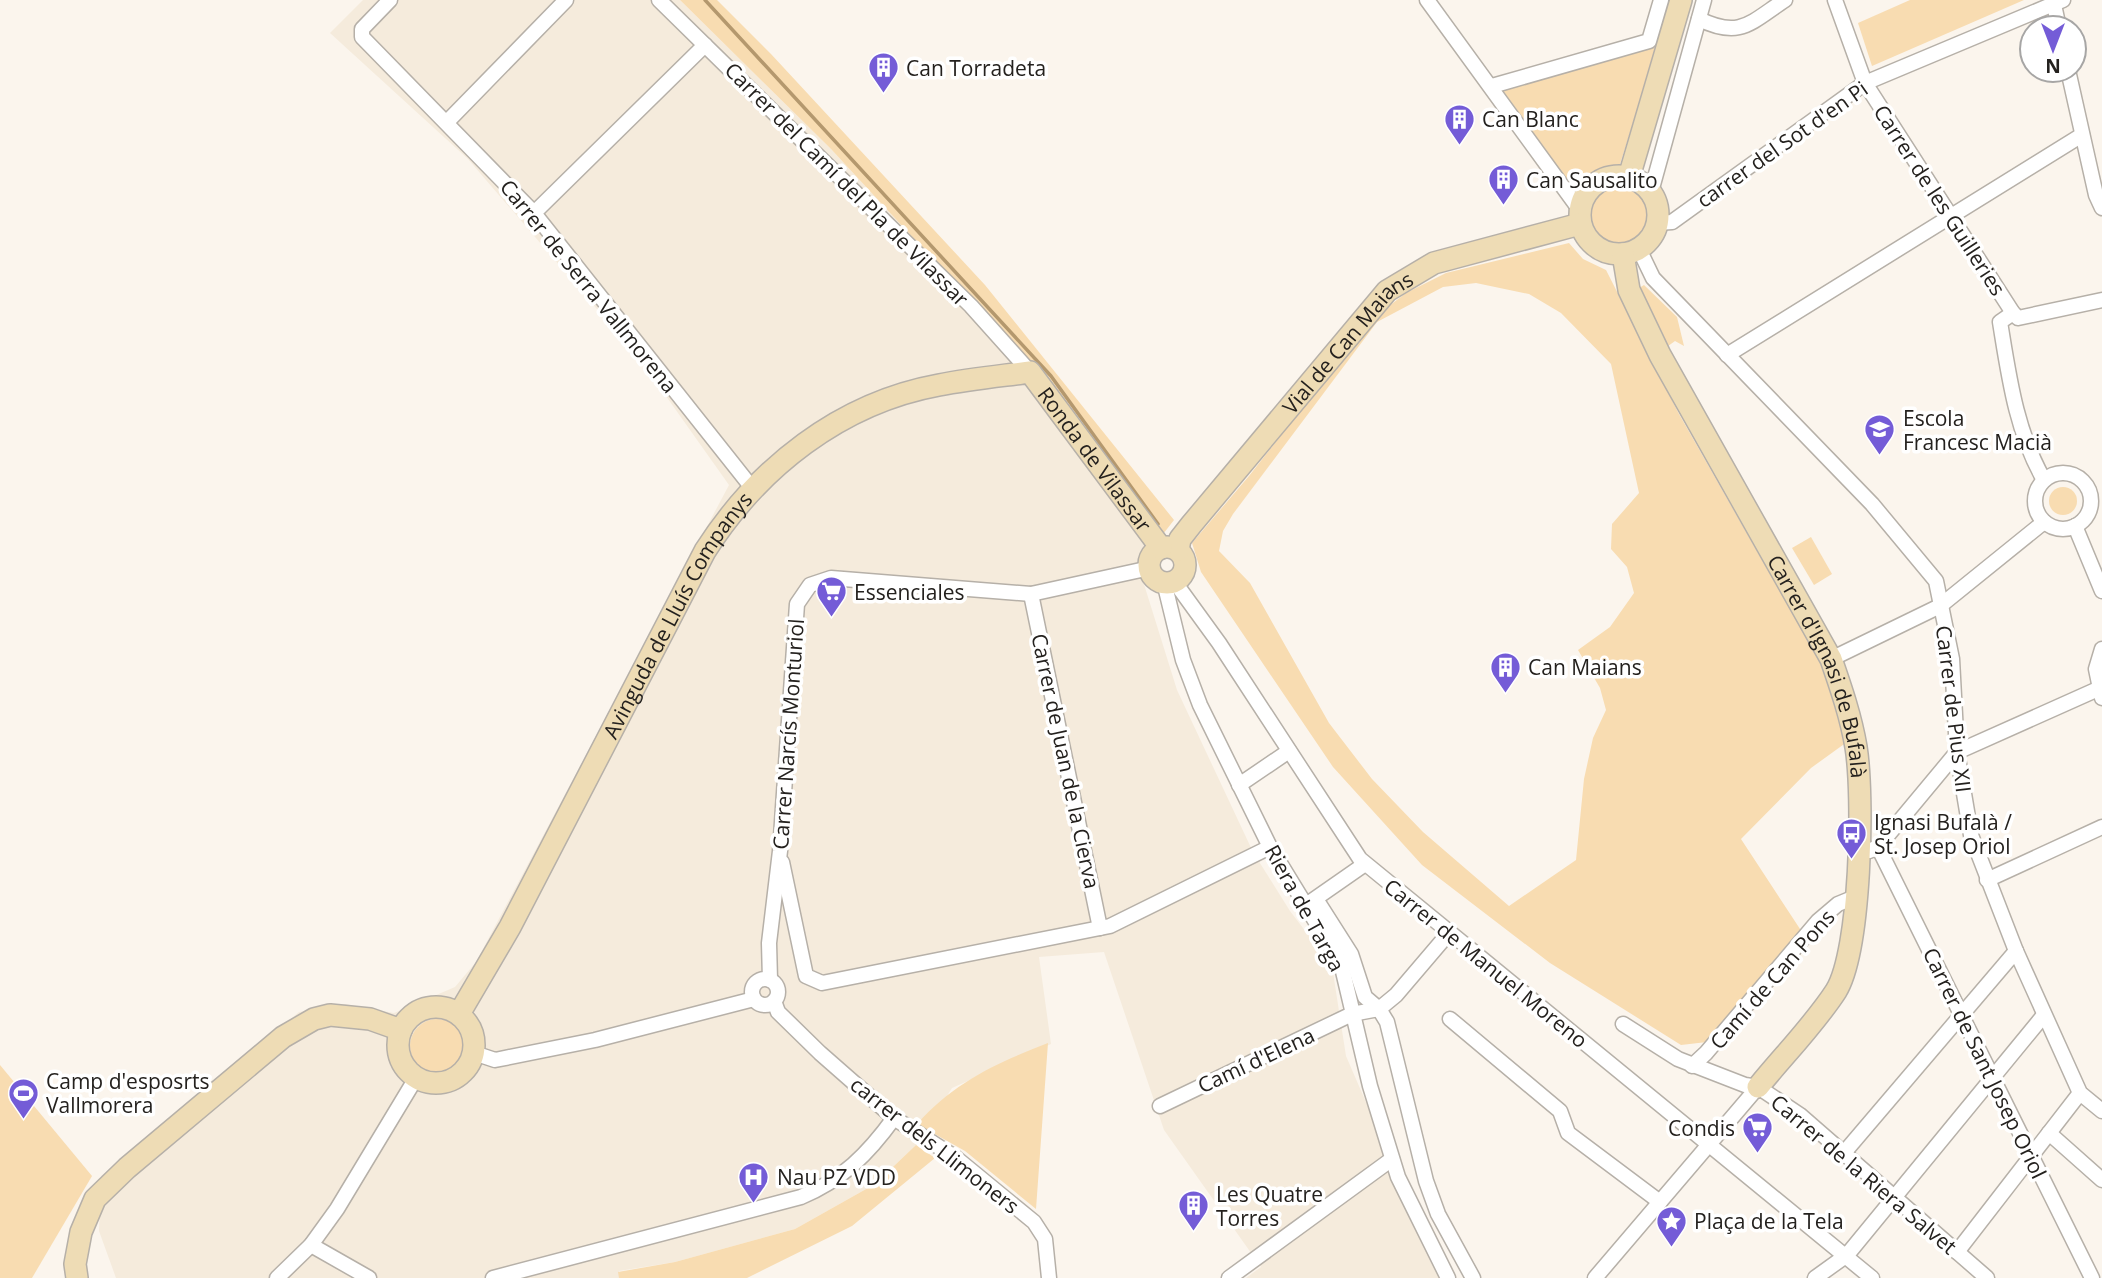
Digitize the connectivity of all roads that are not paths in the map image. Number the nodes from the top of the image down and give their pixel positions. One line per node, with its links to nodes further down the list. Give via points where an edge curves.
1 (390, 0): 16 (street, Carrer de Serra Vallmorena, via 362,29 362,37)
2 (566, 0): 16 (street)
3 (659, 0): 12 (street, Carrer del Camí del Pla de Vilassar)
4 (1427, 0): 15 (street)
5 (1661, 0): 15 (street, via 1649,41)
6 (1681, 0): 18 (street)
7 (1704, 0): 11 (street)
8 (1785, 0): 11 (street, via 1742,28 1719,29)
9 (1835, 0): 13 (street, Carrer de les Guilleries)
10 (2057, 2): 13 (street, carrer del Sot d'en Pi)
11 (1699, 19): 19 (street)
12 (705, 45): 21 (street); 29 (street, Carrer del Camí del Pla de Vilassar, via 971,306)
13 (1865, 83): 23 (street, Carrer de les Guilleries); 24 (street, carrer del Sot d'en Pi, via 1672,222)
14 (2071, 84): 17 (street)
15 (1492, 86): 22 (street)
16 (448, 121): 21 (street, Carrer de Serra Vallmorena)
17 (2082, 135): 20 (street); 23 (street)
18 (1629, 177): 19 (street); 22 (street, via 1614,176 1591,187)
19 (1651, 192): 24 (street)
20 (2102, 208)
21 (534, 213): 31 (street, Carrer de Serra Vallmorena)
22 (1580, 216): 25 (street, via 1592,244 1602,250); 36 (street, Vial de Can Maians, via 1434,263 1387,291)
23 (1952, 217): 27 (street, Carrer de les Guilleries); 28 (street)
24 (1657, 223): 25 (street, via 1647,242)
25 (1631, 251): 28 (street, Carrer de Pius XII); 42 (street, Carrer d'Ignasi de Bufalà, via 1629,290 1660,355)
26 (2102, 300): 27 (street, Carrer de les Guilleries, via 2018,318)
27 (2013, 313): 30 (street, via 2000,322 2009,378 2019,422)
28 (1727, 355): 40 (street, Carrer de Pius XII, via 1872,504 1936,581)
29 (1030, 372): 31 (street, Avinguda de Lluís Companys, via 939,385 871,406 818,434); 36 (street, Ronda de Vilassar)
30 (2044, 480): 32 (street, via 2057,473 2077,476 2089,491); 33 (street, via 2034,503)
31 (753, 489): 63 (street, Avinguda de Lluís Companys, via 705,551 510,927)
32 (2088, 514): 34 (street); 35 (street)
33 (2044, 522): 35 (street, via 2061,529); 40 (street)
34 (2102, 522)
35 (2075, 526): 38 (street)
36 (1170, 549): 37 (street, Vial de Can Maians, via 1152,556); 37 (street, via 1185,566)
37 (1162, 577): 39 (street, Carrer Narcís Monturiol); 44 (street, Carrer de Manuel Moreno, via 1219,643); 46 (street, Riera de Targa, via 1183,660)
38 (2102, 591)
39 (1031, 594): 50 (street, Carrer Narcís Monturiol, via 831,578 810,585 797,604); 56 (street, Carrer de Juan de la Cierva)
40 (1940, 606): 42 (street); 45 (street, Carrer de Pius XII, via 1952,659)
41 (2102, 649): 43 (street, via 2096,669)
42 (1831, 659): 51 (street, Carrer d'Ignasi de Bufalà, via 1856,746)
43 (2100, 693): 45 (street)
44 (1289, 751): 46 (street); 52 (street, Carrer de Manuel Moreno)
45 (1957, 752): 49 (street); 53 (street, Carrer de Pius XII, via 1971,835)
46 (1239, 785): 48 (street, Riera de Targa)
47 (2102, 827): 53 (street)
48 (1270, 847): 55 (street, Riera de Targa); 56 (street)
49 (1878, 847): 51 (street); 65 (street, Carrer de Sant Josep Oriol)
50 (780, 851): 56 (street, via 806,976 822,984); 59 (street, Carrer Narcís Monturiol, via 769,943)
51 (1858, 855): 54 (street, Carrer d'Ignasi de Bufalà)
52 (1365, 864): 55 (street); 57 (street, Carrer de Manuel Moreno)
53 (1987, 880): 58 (street, Carrer de Pius XII)
54 (1854, 897): 71 (street, Camí de Can Pons, via 1818,921); 74 (street, Carrer d'Ignasi de Bufalà, via 1847,959 1837,990)
55 (1311, 902): 62 (street, via 1351,954 1365,997); 64 (street, Riera de Targa, via 1341,963)
56 (1100, 928)
57 (1448, 934): 62 (street); 80 (street, Carrer de Manuel Moreno)
58 (2016, 951): 65 (street); 66 (street, Carrer de Pius XII)
59 (770, 980): 60 (street, via 755,984); 61 (street, via 778,988)
60 (754, 999): 61 (street, via 766,1004); 70 (street, via 495,1060)
61 (774, 1001): 78 (street, carrer dels Llimoners, via 778,1012 820,1053)
62 (1379, 1009): 64 (street, Camí d'Elena); 98 (street, via 1392,1039 1426,1181 1438,1214)
63 (459, 1014): 69 (street, via 426,1008); 70 (street, via 475,1039)
64 (1352, 1014): 76 (street, Camí d'Elena); 83 (street, Riera de Targa)
65 (1961, 1015): 72 (street, Carrer de Sant Josep Oriol); 81 (street)
66 (2044, 1015): 72 (street); 75 (street, Carrer de Pius XII)
67 (1450, 1019): 86 (street, via 1560,1111 1568,1133)
68 (1623, 1024): 71 (street, Carrer de la Riera Salvet)
69 (401, 1030): 73 (street, via 400,1057); 91 (street, via 370,1018 330,1015 314,1018 283,1037 95,1199 80,1231)
70 (474, 1052): 73 (street, via 469,1066 451,1081 438,1084)
71 (1692, 1066): 74 (street, Carrer de la Riera Salvet)
72 (1992, 1077): 82 (street, Carrer de Sant Josep Oriol); 85 (street)
73 (416, 1078): 87 (street)
74 (1758, 1087): 80 (street); 81 (street, Carrer de la Riera Salvet, via 1800,1115)
75 (2080, 1093): 77 (street); 79 (street)
76 (1160, 1106)
77 (2102, 1111)
78 (894, 1118): 94 (street, via 853,1168 801,1197); 95 (street, carrer dels Llimoners, via 956,1158 1038,1229 1045,1239)
79 (2049, 1133): 82 (street); 84 (street)
80 (1709, 1144): 86 (street); 89 (street, Carrer de Manuel Moreno)
81 (1843, 1154): 85 (street, Carrer de la Riera Salvet)
82 (2031, 1157): 88 (street); 102 (street, Carrer de Sant Josep Oriol)
83 (1392, 1158): 96 (street); 97 (street, Riera de Targa, via 1413,1213)
84 (2102, 1180)
85 (1893, 1196): 88 (street, Carrer de la Riera Salvet); 89 (street)
86 (1660, 1202): 90 (street)
87 (311, 1245): 92 (street); 93 (street)
88 (1957, 1252): 101 (street, Carrer de la Riera Salvet)
89 (1847, 1255): 99 (street); 100 (street, Carrer de Manuel Moreno)
90 (1602, 1275)
91 (77, 1278)
92 (278, 1278)
93 (369, 1278)
94 (493, 1278)
95 (1049, 1278)
96 (1229, 1278)
97 (1448, 1278)
98 (1474, 1278)
99 (1815, 1278)
100 (1872, 1278)
101 (1987, 1278)
102 (2092, 1278)

